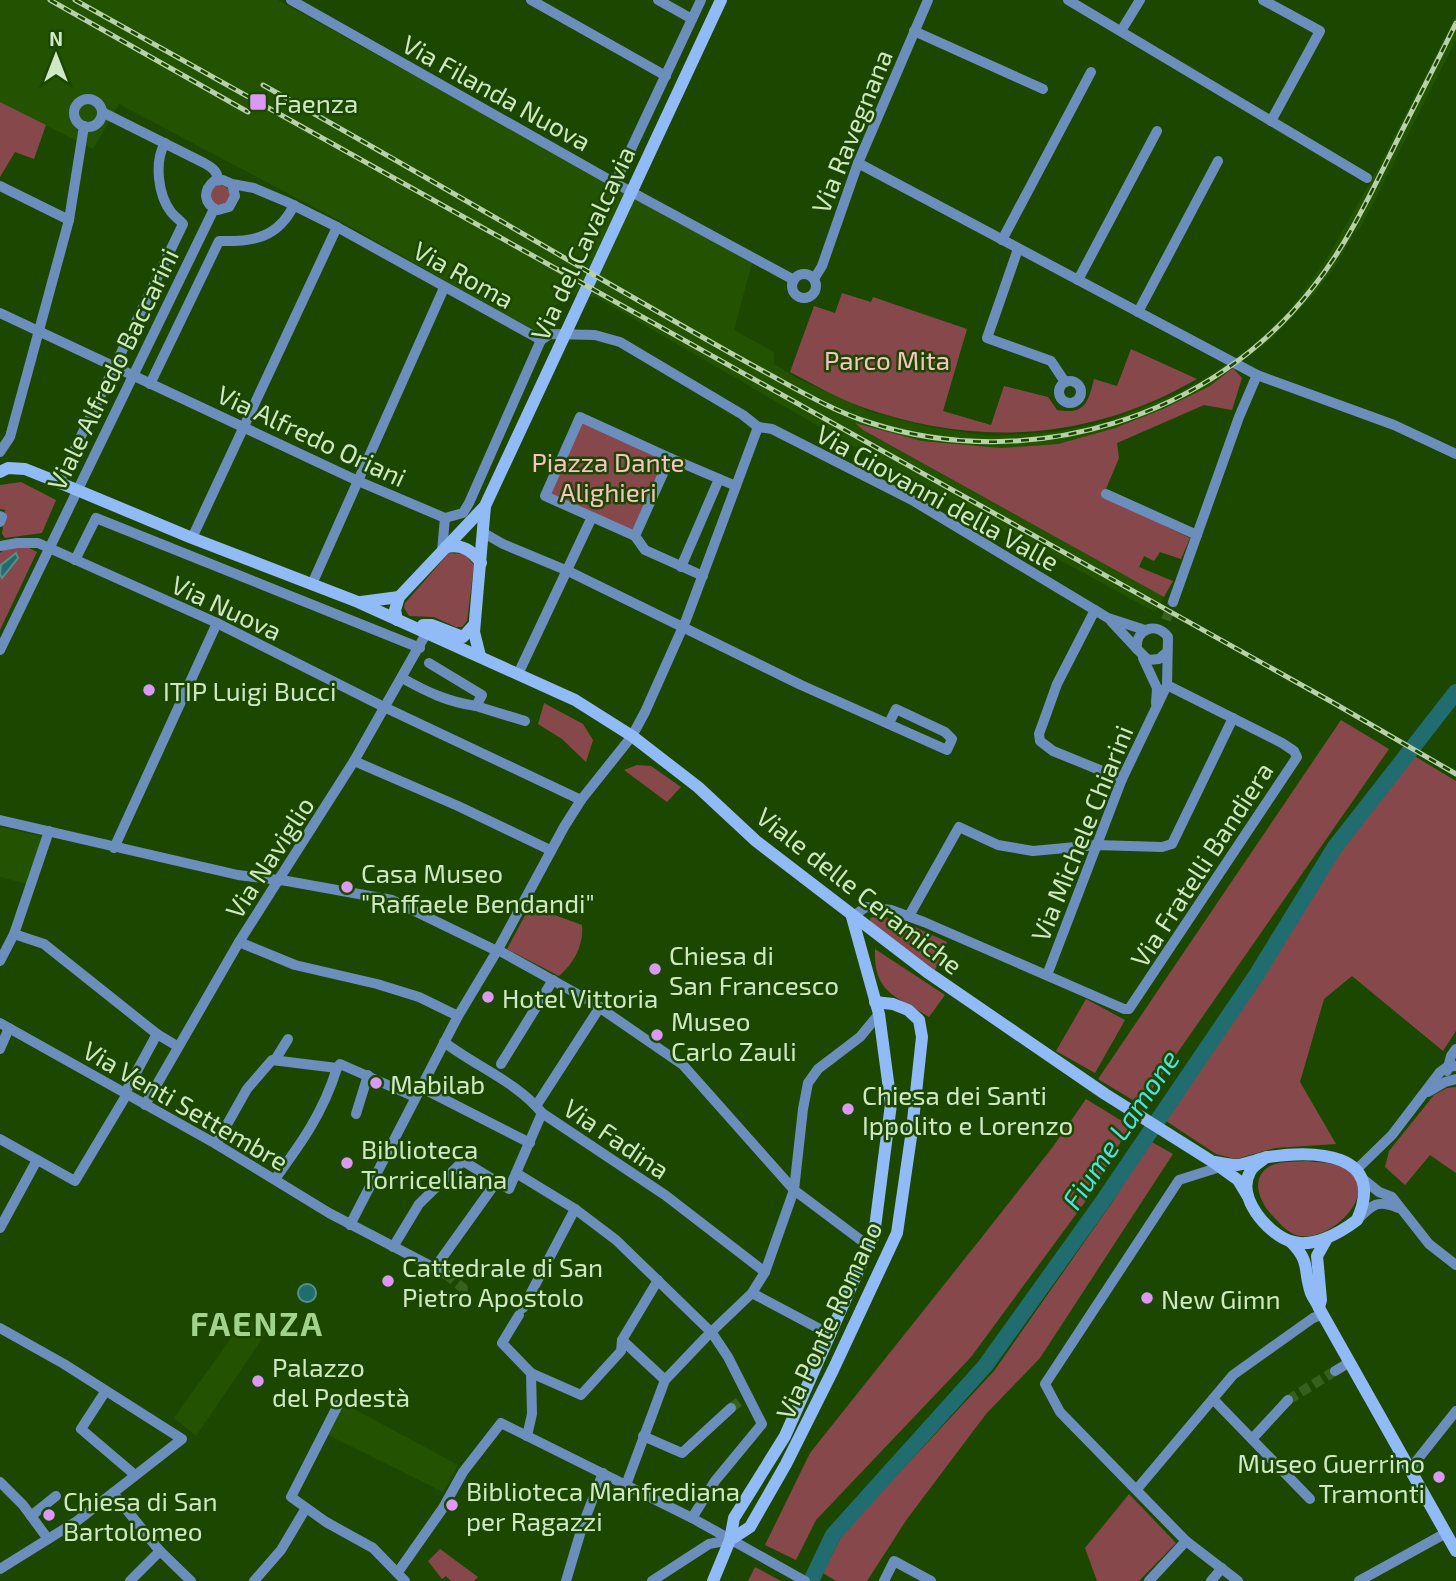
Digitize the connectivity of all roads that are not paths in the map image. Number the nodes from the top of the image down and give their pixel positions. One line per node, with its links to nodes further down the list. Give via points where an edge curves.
1 (291, 0): 25 (street, Via Filanda Nuova)
2 (531, 0): 14 (street)
3 (658, 0): 10 (street)
4 (701, 0): 10 (street, Via del Cavalcavia)
5 (721, 0): 59 (main road, Via del Cavalcavia)
6 (928, 0): 11 (street, Via Ravegnana)
7 (1068, 0): 12 (street)
8 (1140, 0): 12 (street)
9 (1263, 0): 17 (street, via 1320,31)
10 (692, 19): 14 (street, Via del Cavalcavia)
11 (914, 31): 15 (street); 22 (street, Via Ravegnana)
12 (1121, 31): 17 (street)
13 (1091, 72): 32 (street)
14 (666, 75): 25 (street, Via del Cavalcavia)
15 (1043, 89)
16 (102, 112): 18 (street, via 97,124); 18 (street, via 95,101 86,99 78,104 75,117); 20 (street)
17 (1271, 121): 23 (street)
18 (84, 127): 30 (street)
19 (1157, 131): 36 (street)
20 (165, 143): 24 (street, via 213,169); 42 (street, Viale Alfredo Baccarini, via 159,171 162,192 170,212 183,224)
21 (1218, 161): 38 (street)
22 (858, 163): 32 (street); 34 (street, Via Ravegnana)
23 (1367, 178)
24 (218, 180): 26 (street); 29 (street, via 206,191)
25 (615, 183): 35 (street, Via Filanda Nuova)
26 (232, 184): 28 (street, Via Roma); 29 (street, via 234,202)
27 (0, 186): 30 (street)
28 (294, 205): 31 (street, Via Roma); 46 (street, Viale Alfredo Baccarini, via 274,231 252,239 219,241)
29 (214, 208): 43 (street, Viale Alfredo Baccarini)
30 (69, 220): 40 (street)
31 (337, 227): 37 (street, Via Roma); 47 (street)
32 (1002, 240): 33 (street)
33 (1018, 249): 36 (street); 45 (street, via 987,338 1051,361)
34 (814, 279): 35 (street, via 803,274); 35 (street, Via Ravegnana, via 814,293 803,298 793,292)
35 (794, 280)
36 (1078, 280): 38 (street)
37 (444, 288): 41 (street, Via Roma); 54 (street)
38 (1139, 312): 44 (street)
39 (0, 313): 40 (street, Via Alfredo Oriani)
40 (39, 332): 42 (street, Via Alfredo Oriani); 49 (street, via 9,438)
41 (541, 340): 48 (street, Via Giovanni della Valle, via 550,334 595,335 620,342); 62 (street, via 469,503 463,513)
42 (114, 367): 43 (street, Via Alfredo Oriani); 55 (street, Viale Alfredo Baccarini)
43 (132, 375): 46 (street, Via Alfredo Oriani); 57 (street, Viale Alfredo Baccarini)
44 (1257, 375): 50 (street, via 1394,425); 65 (street)
45 (1065, 382)
46 (150, 384): 47 (street, Via Alfredo Oriani)
47 (244, 428): 54 (street, Via Alfredo Oriani); 67 (street)
48 (758, 428): 56 (street); 83 (street, Via Giovanni della Valle, via 772,429 912,500)
49 (0, 452): 52 (street)
50 (1456, 454)
51 (670, 458): 53 (street); 61 (street, via 580,417 545,496); 66 (street)
52 (4, 470): 55 (main road, via 25,469)
53 (719, 479): 56 (street); 74 (street)
54 (358, 481): 62 (street, Via Alfredo Oriani); 78 (street)
55 (59, 482): 57 (main road)
56 (736, 486): 77 (street)
57 (78, 490): 67 (main road); 69 (street, Viale Alfredo Baccarini)
58 (1106, 494): 65 (street)
59 (485, 506): 64 (main road, Via del Cavalcavia); 70 (main road, Via del Cavalcavia)
60 (0, 516): 63 (street)
61 (592, 517): 66 (street); 75 (street)
62 (445, 518): 70 (street)
63 (0, 522)
64 (482, 532): 73 (main road, Via del Cavalcavia); 75 (street)
65 (1197, 535): 82 (street)
66 (635, 536): 74 (street, via 645,550)
67 (192, 538): 71 (main road)
68 (0, 547): 69 (street, via 18,542)
69 (50, 549): 72 (street, Via Nuova); 94 (street, Viale Alfredo Baccarini)
70 (444, 549): 73 (main road, via 462,547); 80 (main road, Via del Cavalcavia)
71 (246, 558): 76 (street); 78 (main road)
72 (75, 560): 76 (street, via 96,518); 87 (street, Via Nuova)
73 (481, 563): 88 (main road, Via del Cavalcavia)
74 (681, 567): 77 (street)
75 (568, 571): 89 (street); 99 (street)
76 (239, 575): 84 (street)
77 (704, 576): 89 (street)
78 (312, 584): 79 (main road)
79 (340, 596): 81 (main road); 84 (street)
80 (399, 597): 81 (main road); 86 (main road, via 395,610)
81 (358, 602): 86 (main road)
82 (1173, 602)
83 (1095, 610): 85 (street, Via Giovanni della Valle); 110 (street, via 1057,684 1040,741 1053,751)
84 (333, 612): 93 (street)
85 (1108, 618): 90 (street, Via Giovanni della Valle); 96 (street, Via Giovanni della Valle)
86 (403, 622): 88 (main road, via 432,625 463,637); 91 (main road, Viale delle Ceramiche)
87 (217, 623): 103 (street, Via Nuova); 115 (street)
88 (475, 623): 97 (main road, Via del Cavalcavia)
89 (683, 627): 107 (street); 108 (street)
90 (1149, 629): 92 (street); 92 (street, via 1166,620); 96 (street, via 1137,638)
91 (427, 632): 93 (street, Via Naviglio); 97 (main road, Viale delle Ceramiche)
92 (1165, 633): 95 (street)
93 (420, 648): 100 (street, Via Naviglio)
94 (0, 650)
95 (1167, 652): 96 (street, via 1153,661); 101 (street, Via Michele Chiarini)
96 (1140, 653): 104 (street, Via Michele Chiarini, via 1157,688)
97 (480, 656): 99 (main road, Viale delle Ceramiche)
98 (429, 663): 102 (street, via 482,695)
99 (518, 674): 108 (main road, Viale delle Ceramiche, via 575,700)
100 (402, 678): 102 (street, via 437,697); 103 (street, Via Naviglio)
101 (1167, 685): 104 (street, Via Michele Chiarini); 105 (street, Via Fratelli Bandiera)
102 (476, 706): 106 (street)
103 (384, 707): 109 (street, Via Naviglio); 111 (street, Via Nuova)
104 (1156, 707): 110 (street, Via Michele Chiarini)
105 (1233, 718): 114 (street, via 1172,844); 124 (street, Via Fratelli Bandiera, via 1282,743 1297,757 1135,1003 1124,1009)
106 (525, 721)
107 (889, 723): 107 (street, via 947,750 952,739 896,709)
108 (632, 736): 111 (street); 119 (main road, Viale delle Ceramiche)
109 (354, 761): 116 (street); 117 (street, Via Naviglio)
110 (1122, 779): 114 (street, Via Michele Chiarini)
111 (582, 800): 116 (street)
112 (0, 820): 113 (street)
113 (49, 831): 115 (street); 120 (street)
114 (1097, 845): 118 (street, via 1032,851 998,845 959,827); 124 (street, Via Michele Chiarini)
115 (114, 848): 117 (street)
116 (550, 850): 122 (street)
117 (278, 881): 121 (street, Via Naviglio); 122 (street, via 392,900)
118 (909, 916): 119 (street, via 871,907); 124 (street)
119 (852, 917): 127 (main road); 153 (main road, Viale delle Ceramiche, via 1105,1094)
120 (14, 934): 123 (street); 130 (street, via 44,944)
121 (239, 942): 128 (street, via 295,965 419,997); 133 (street, Via Naviglio)
122 (497, 950): 125 (street); 128 (street)
123 (0, 961)
124 (1047, 975)
125 (553, 980): 126 (street); 139 (street)
126 (600, 1007): 146 (street); 158 (street, via 683,1065)
127 (877, 1008): 158 (street, via 860,1037 818,1069 808,1083); 168 (main road, via 891,1104); 206 (main road, Via Ponte Romano, via 893,1004 908,1010 919,1020 922,1037 897,1233 786,1464)
128 (458, 1016): 132 (street)
129 (5, 1025): 134 (street); 143 (street, Via Venti Settembre)
130 (157, 1034): 133 (street); 143 (street)
131 (288, 1039): 136 (street)
132 (444, 1042): 139 (street, Via Fadina); 142 (street)
133 (177, 1046): 145 (street, Via Naviglio)
134 (0, 1049)
135 (1456, 1049): 137 (street)
136 (275, 1060): 138 (street); 150 (street, via 247,1089)
137 (1451, 1067): 141 (street, via 1448,1073); 144 (street, via 1435,1078)
138 (337, 1068): 140 (street, via 340,1064); 156 (street, via 311,1130)
139 (497, 1070): 146 (street, Via Fadina)
140 (368, 1076): 142 (street); 147 (street)
141 (1456, 1079): 144 (street)
142 (418, 1092): 149 (street); 164 (street)
143 (126, 1094): 145 (street, Via Venti Settembre); 152 (street, via 75,1181)
144 (1422, 1097): 155 (street)
145 (145, 1105): 150 (street, Via Venti Settembre)
146 (539, 1110): 149 (street); 171 (street, Via Fadina, via 665,1195)
147 (356, 1114)
148 (0, 1139): 152 (street)
149 (530, 1143): 154 (street)
150 (216, 1144): 156 (street, Via Venti Settembre)
151 (1266, 1157): 153 (main road); 155 (main road, via 1311,1154 1344,1161); 159 (main road, via 1251,1169)
152 (37, 1160): 163 (street)
153 (1217, 1165): 159 (main road, Viale delle Ceramiche, via 1238,1180); 198 (street, via 1179,1180 1045,1384 1060,1412)
154 (516, 1173): 157 (street, via 509,1189); 160 (street)
155 (1361, 1174): 161 (street); 162 (main road, via 1365,1192)
156 (275, 1180): 164 (street, Via Venti Settembre)
157 (497, 1181): 167 (street, via 463,1161 419,1204); 170 (street)
158 (794, 1190): 168 (street); 171 (street)
159 (1247, 1195): 166 (main road, via 1264,1224)
160 (575, 1209): 173 (street); 182 (street, via 502,1343)
161 (1401, 1209): 162 (street, via 1373,1204); 169 (street, via 1429,1244)
162 (1357, 1220): 165 (main road)
163 (1, 1225)
164 (350, 1225): 167 (street, Via Venti Settembre)
165 (1326, 1240): 166 (main road); 175 (main road, via 1317,1256)
166 (1291, 1242): 175 (main road, via 1307,1265 1311,1293)
167 (393, 1247): 170 (street, Via Venti Settembre)
168 (870, 1247): 178 (main road)
169 (1456, 1265)
170 (434, 1269): 172 (street, Via Venti Settembre)
171 (765, 1272): 174 (street)
172 (446, 1275)
173 (658, 1280): 177 (street); 179 (street)
174 (752, 1293): 177 (street); 178 (street)
175 (1321, 1311): 180 (main road); 185 (street, via 1233,1375)
176 (0, 1328): 184 (street)
177 (712, 1333): 183 (street); 204 (street, via 762,1424 715,1481)
178 (831, 1335): 205 (main road, via 785,1436)
179 (622, 1340): 182 (street, via 621,1351 582,1395); 183 (street)
180 (1350, 1362): 181 (street); 193 (main road)
181 (1335, 1371)
182 (531, 1373): 190 (street, via 532,1414)
183 (665, 1380): 191 (street)
184 (105, 1392): 195 (street, via 81,1429); 195 (street, via 182,1439)
185 (1213, 1399): 192 (street); 198 (street)
186 (1288, 1400): 192 (street)
187 (338, 1405): 202 (street, via 291,1497)
188 (731, 1408): 191 (street, via 682,1452)
189 (1456, 1411): 193 (street)
190 (527, 1436): 194 (street); 216 (street, via 501,1423 463,1472)
191 (643, 1436): 197 (street)
192 (1252, 1439): 201 (street)
193 (1410, 1469): 208 (main road)
194 (603, 1473): 197 (street); 220 (street)
195 (135, 1475): 199 (street)
196 (0, 1482): 203 (street)
197 (626, 1485): 204 (street)
198 (1137, 1489): 211 (street)
199 (113, 1493): 209 (street); 213 (street)
200 (55, 1496): 203 (street)
201 (1310, 1499)
202 (306, 1508): 216 (street, via 373,1548); 219 (street, via 281,1550)
203 (31, 1517): 209 (street)
204 (692, 1518): 207 (street)
205 (734, 1518): 206 (main road); 207 (street); 210 (main road)
206 (750, 1527): 210 (main road, Via Ponte Romano)
207 (714, 1531): 210 (street)
208 (1446, 1533): 212 (main road); 229 (street)
209 (48, 1539): 215 (street)
210 (730, 1540): 221 (street, via 709,1544); 222 (main road); 223 (street)
211 (1186, 1541): 214 (street); 226 (street)
212 (1456, 1551)
213 (160, 1552): 217 (street); 218 (street)
214 (1222, 1568): 227 (street); 228 (street)
215 (0, 1569)
216 (400, 1577)
217 (130, 1581)
218 (191, 1581)
219 (254, 1581)
220 (566, 1581)
221 (652, 1581)
222 (713, 1581)
223 (805, 1581)
224 (884, 1581): 225 (street, via 894,1561)
225 (931, 1581)
226 (1149, 1581)
227 (1211, 1581)
228 (1238, 1581)
229 (1359, 1581)

